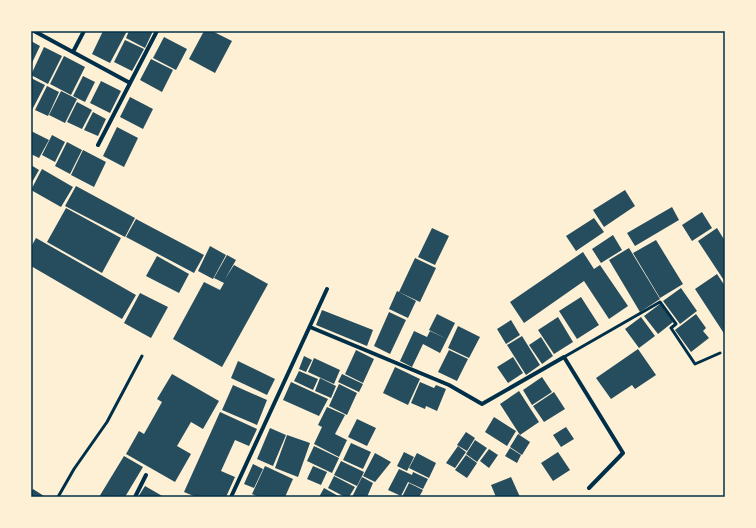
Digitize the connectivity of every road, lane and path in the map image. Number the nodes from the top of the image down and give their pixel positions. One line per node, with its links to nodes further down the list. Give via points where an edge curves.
1 (34, 31): 4 (street)
2 (84, 31): 4 (street)
3 (157, 31): 5 (street)
4 (73, 52): 5 (street)
5 (130, 83): 6 (street)
6 (98, 145)
7 (327, 289): 8 (street)
8 (310, 327): 11 (street, via 449,385 482,404); 16 (street)
9 (720, 353): 11 (lane, via 695,364 671,328 676,324 660,302)
10 (142, 356): 14 (lane, via 107,422)
11 (564, 357): 13 (street, via 623,453)
12 (146, 475): 15 (street)
13 (589, 488)
14 (58, 497)
15 (135, 497)
16 (231, 497)

